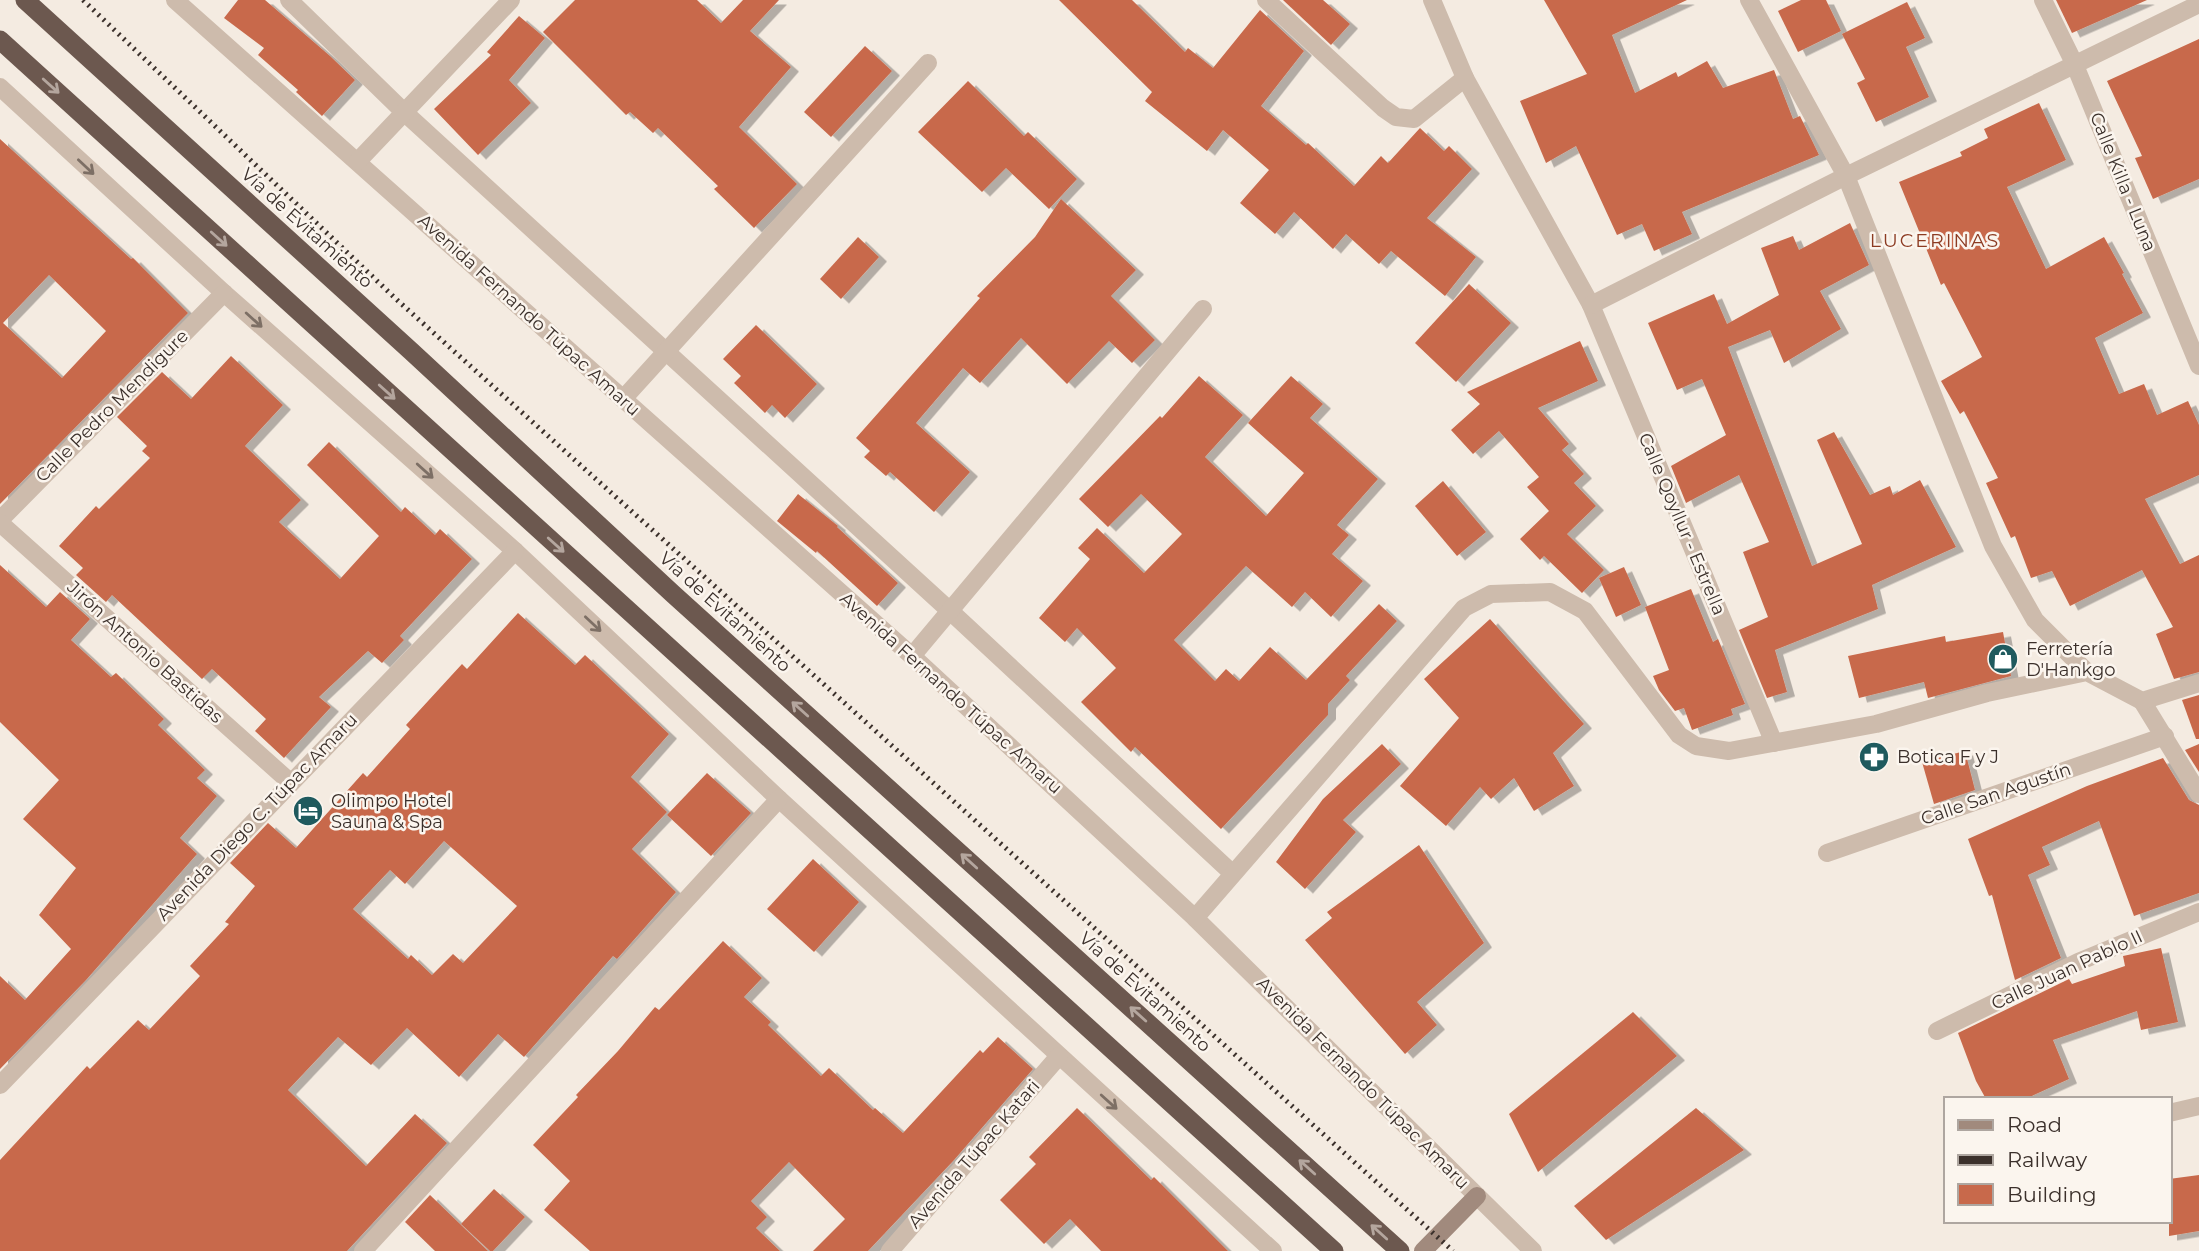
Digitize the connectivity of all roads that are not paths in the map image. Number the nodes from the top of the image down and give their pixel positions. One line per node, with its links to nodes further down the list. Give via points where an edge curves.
1 (25, 0): 51 (highway, Vía de Evitamiento, one-way to 1)
2 (175, 0): 16 (street, Avenida Fernando Túpac Amaru)
3 (289, 0): 15 (street)
4 (511, 0): 15 (street)
5 (1266, 0): 13 (street, via 1396,117 1414,119)
6 (1432, 0): 13 (street, Calle Qoyllur - Estrella)
7 (1749, 0): 17 (street)
8 (2043, 0): 11 (street, Calle Killa - Luna)
9 (2199, 4): 11 (street)
10 (0, 40): 46 (highway, one-way to 46)
11 (2074, 63): 17 (street); 22 (street, Calle Killa - Luna)
12 (928, 64): 21 (street)
13 (1465, 78): 19 (street, Calle Qoyllur - Estrella)
14 (0, 87): 18 (street, one-way to 18)
15 (405, 113): 16 (street); 21 (street)
16 (358, 161): 23 (street, Avenida Fernando Túpac Amaru)
17 (1846, 176): 19 (street); 28 (street, via 1993,546 2035,620)
18 (224, 293): 24 (street, Calle Pedro Mendigure); 25 (street, one-way to 25)
19 (1591, 305): 32 (street, Calle Qoyllur - Estrella)
20 (1203, 309): 26 (street)
21 (667, 351): 23 (street); 26 (street)
22 (2199, 366)
23 (623, 399): 27 (street, Avenida Fernando Túpac Amaru)
24 (0, 521): 33 (street, Jirón Antonio Bastidas)
25 (515, 551): 33 (street, Avenida Diego C. Túpac Amaru); 35 (street, one-way to 35)
26 (949, 610): 27 (street); 37 (street)
27 (912, 656): 39 (street, Avenida Fernando Túpac Amaru)
28 (2087, 672): 30 (street); 32 (street, via 1987,693 1876,724)
29 (2199, 683): 30 (street)
30 (2142, 701): 31 (street)
31 (2165, 736): 34 (street); 36 (street, Calle San Agustín)
32 (1774, 743): 37 (street, via 1729,751 1696,746 1679,735 1585,611 1550,592 1491,594 1464,608)
33 (290, 782): 42 (street, Avenida Diego C. Túpac Amaru)
34 (2199, 794)
35 (779, 799): 41 (street); 48 (street)
36 (1827, 853)
37 (1232, 873): 39 (street)
38 (2199, 912): 40 (street, Calle Juan Pablo II, via 2078,962)
39 (1195, 918): 45 (street, Avenida Fernando Túpac Amaru)
40 (1937, 1031)
41 (1059, 1056): 49 (street, Avenida Túpac Katari); 50 (street, one-way to 50)
42 (0, 1085)
43 (2199, 1106): 44 (street)
44 (2171, 1113)
45 (1477, 1196): 47 (street, Avenida Fernando Túpac Amaru); 52 (main road)
46 (1331, 1248)
47 (1529, 1248)
48 (363, 1251)
49 (890, 1251)
50 (1273, 1251)
51 (1400, 1251)
52 (1423, 1251)

